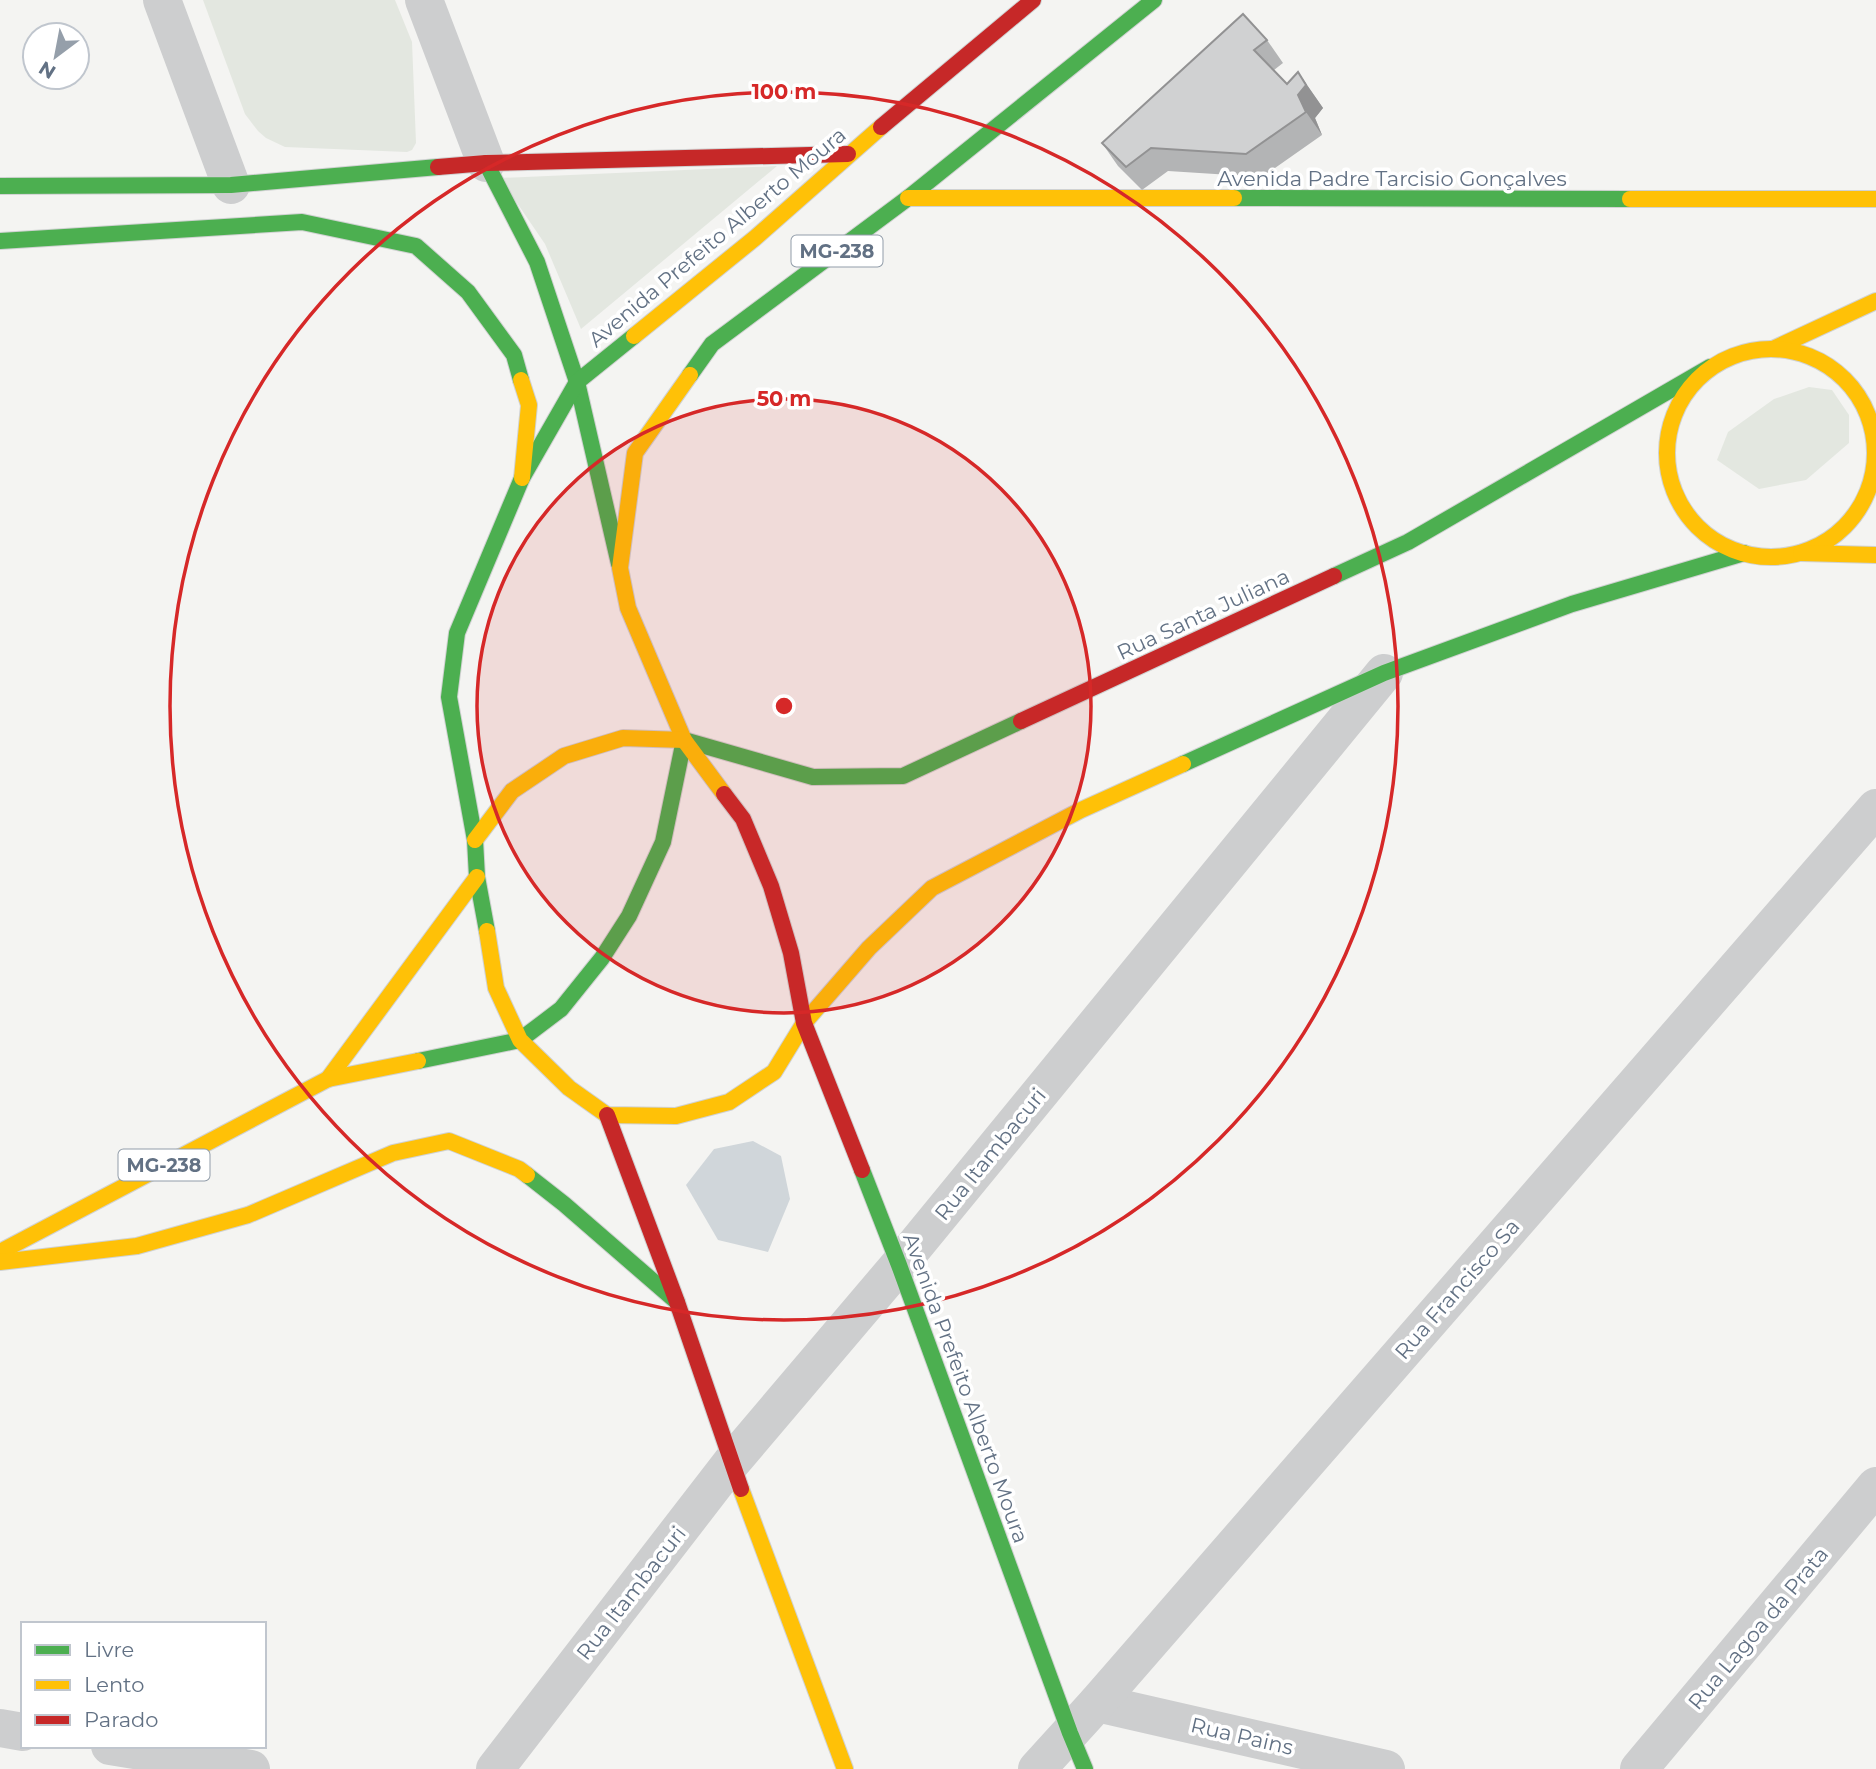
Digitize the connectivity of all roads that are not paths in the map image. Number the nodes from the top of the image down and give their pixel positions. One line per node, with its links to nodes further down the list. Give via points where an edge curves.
1 (162, 0): 7 (street)
2 (424, 0): 6 (street)
3 (1033, 0): 5 (main road, Avenida Prefeito Alberto Moura / MG-238)
4 (1154, 0): 9 (main road, MG-238)
5 (849, 154): 6 (main road); 15 (main road, Avenida Prefeito Alberto Moura / MG-238, via 755,238)
6 (486, 163): 7 (main road); 15 (main road, via 537,262)
7 (231, 185): 8 (main road)
8 (0, 186)
9 (908, 198): 10 (main road, Avenida Padre Tarcisio Gonçalves); 21 (main road, MG-238, via 712,344 635,453)
10 (1876, 200)
11 (0, 241): 17 (main road, via 302,222 416,246 468,292 514,355 529,405)
12 (1876, 301): 13 (main road)
13 (1773, 349): 14 (main road, via 1740,353); 16 (main road, via 1805,355 1835,371)
14 (1710, 367): 18 (main road, via 1686,390 1671,420 1666,453 1672,486 1688,516 1713,539); 23 (main road, Rua Santa Juliana, via 1408,542 903,776 813,777)
15 (577, 382): 17 (main road, Avenida Prefeito Alberto Moura / MG-238); 21 (main road)
16 (1873, 421): 19 (main road, via 1875,458 1863,499 1852,518 1829,540)
17 (522, 478): 25 (main road, Avenida Prefeito Alberto Moura / MG-238, via 457,633 449,697)
18 (1744, 553): 19 (main road, via 1771,557); 22 (main road, via 1573,604)
19 (1799, 553): 20 (main road)
20 (1876, 555)
21 (620, 568): 23 (main road, MG-238, via 628,608)
22 (1384, 673): 27 (main road, via 1081,810 932,888 869,948); 33 (street, Rua Itambacuri)
23 (684, 740): 25 (main road, Rua Santa Juliana, via 623,738 564,756 512,791); 27 (main road, Avenida Prefeito Alberto Moura, via 743,819 757,852 791,953); 28 (main road, via 663,842 629,916 561,1009)
24 (1876, 808): 37 (street, Rua Francisco Sa)
25 (475, 840): 26 (main road, Avenida Prefeito Alberto Moura)
26 (477, 877): 28 (main road, Avenida Prefeito Alberto Moura, via 496,988); 29 (main road, MG-238)
27 (804, 1023): 30 (main road, via 774,1072 729,1102 676,1116); 33 (main road, Avenida Prefeito Alberto Moura)
28 (520, 1040): 29 (main road, MG-238); 30 (main road, via 569,1088)
29 (328, 1079): 31 (main road, MG-238)
30 (607, 1115): 34 (main road)
31 (0, 1252)
32 (0, 1262): 34 (main road, via 137,1247 248,1215 393,1153 449,1141 519,1169)
33 (899, 1265): 35 (street, Rua Itambacuri); 40 (main road, Avenida Prefeito Alberto Moura)
34 (677, 1302): 35 (main road)
35 (731, 1463): 43 (street, Rua Itambacuri); 44 (main road)
36 (1876, 1486): 48 (street, Rua Lagoa da Prata)
37 (1097, 1703): 40 (street, Rua Francisco Sa); 47 (street, Rua Pains)
38 (0, 1728): 39 (street)
39 (21, 1732)
40 (1070, 1733): 45 (street, Rua Francisco Sa); 46 (main road, Avenida Prefeito Alberto Moura)
41 (122, 1748): 42 (street)
42 (251, 1769)
43 (495, 1769)
44 (845, 1769)
45 (1037, 1769)
46 (1085, 1769)
47 (1387, 1769)
48 (1639, 1769)

